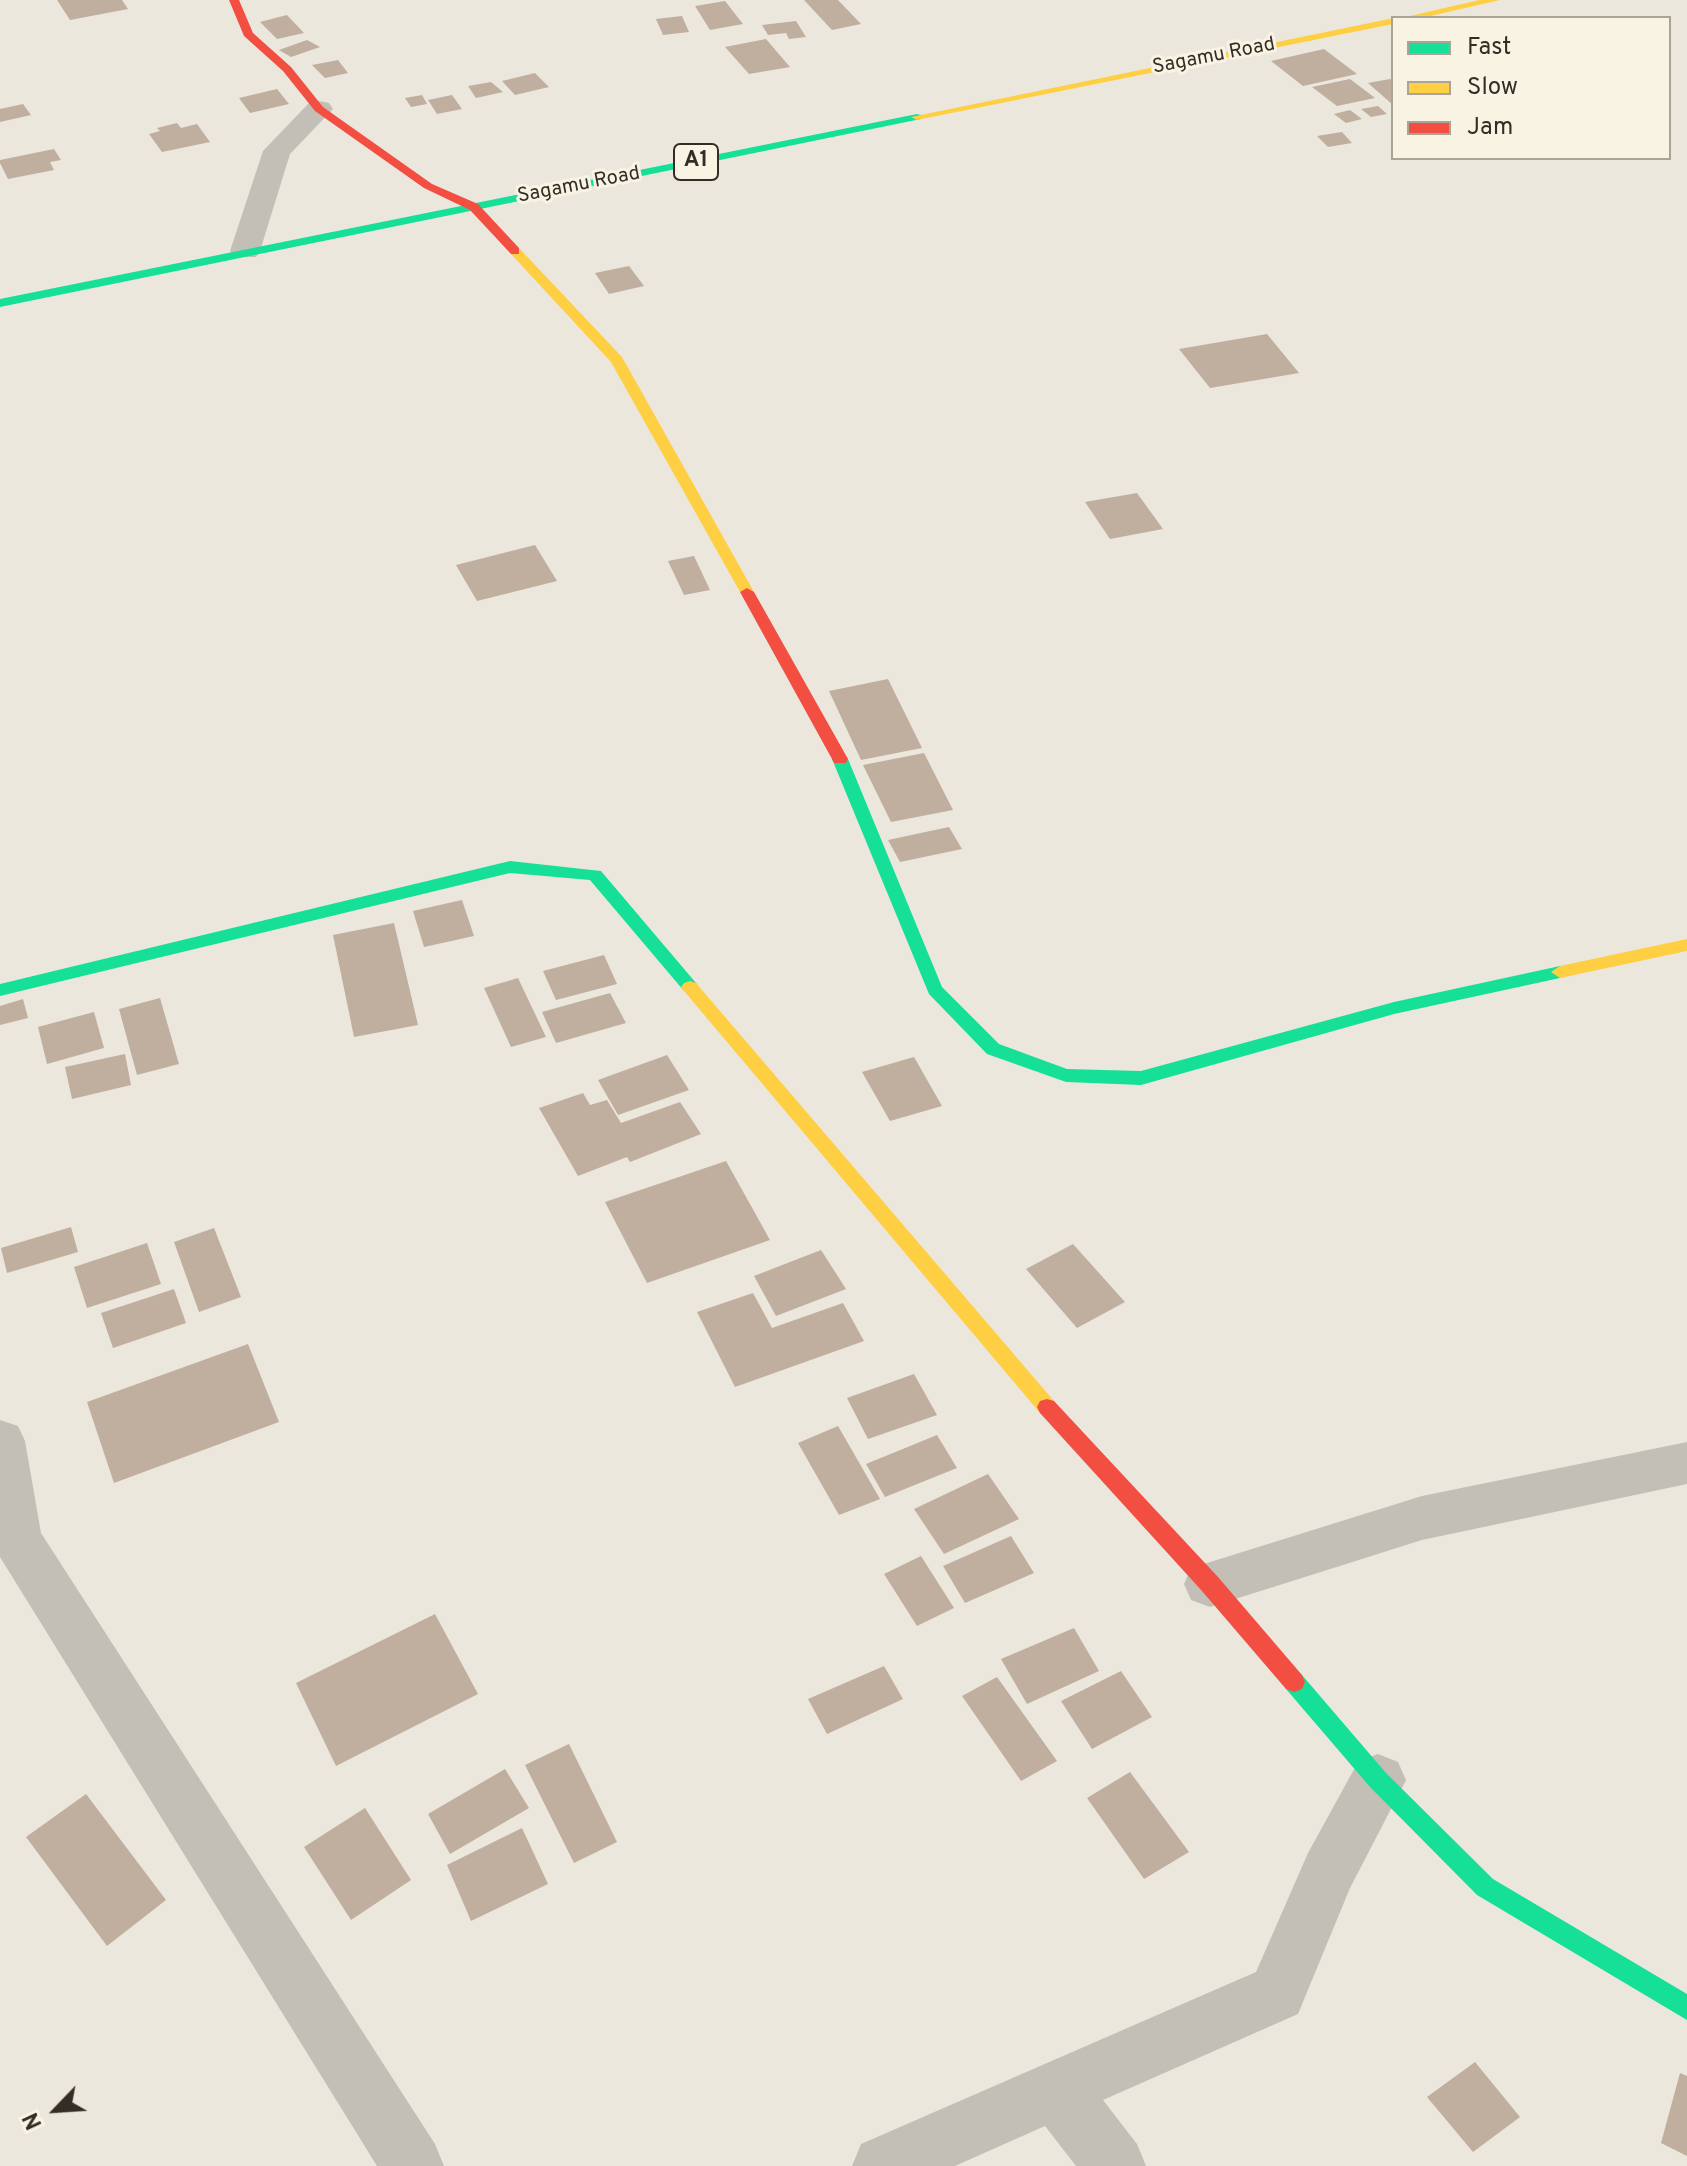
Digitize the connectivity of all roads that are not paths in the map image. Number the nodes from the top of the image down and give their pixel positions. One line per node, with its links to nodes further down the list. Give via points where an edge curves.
1 (234, 0): 5 (main road, via 248,34 287,69)
2 (1495, 0): 3 (main road)
3 (1416, 16)
4 (1391, 21): 6 (main road, Sagamu Road / A1)
5 (319, 109): 6 (main road, via 428,186); 7 (street, via 277,151)
6 (474, 207): 7 (main road, Sagamu Road / A1); 9 (main road, via 617,360 840,758 935,990 993,1049 1066,1075 1141,1078 1394,1008)
7 (245, 251): 8 (main road, Sagamu Road / A1)
8 (0, 303)
9 (1687, 945)
10 (0, 990): 14 (main road, via 510,867 595,875 1042,1402)
11 (0, 1441): 13 (street)
12 (1687, 1463): 14 (street, via 1422,1518)
13 (8, 1542): 18 (street)
14 (1210, 1584): 15 (main road)
15 (1378, 1780): 16 (main road, via 1485,1887); 17 (street, via 1328,1872 1277,1993)
16 (1687, 2008)
17 (1054, 2088): 19 (street); 20 (street)
18 (413, 2166)
19 (883, 2166)
20 (1115, 2166)

